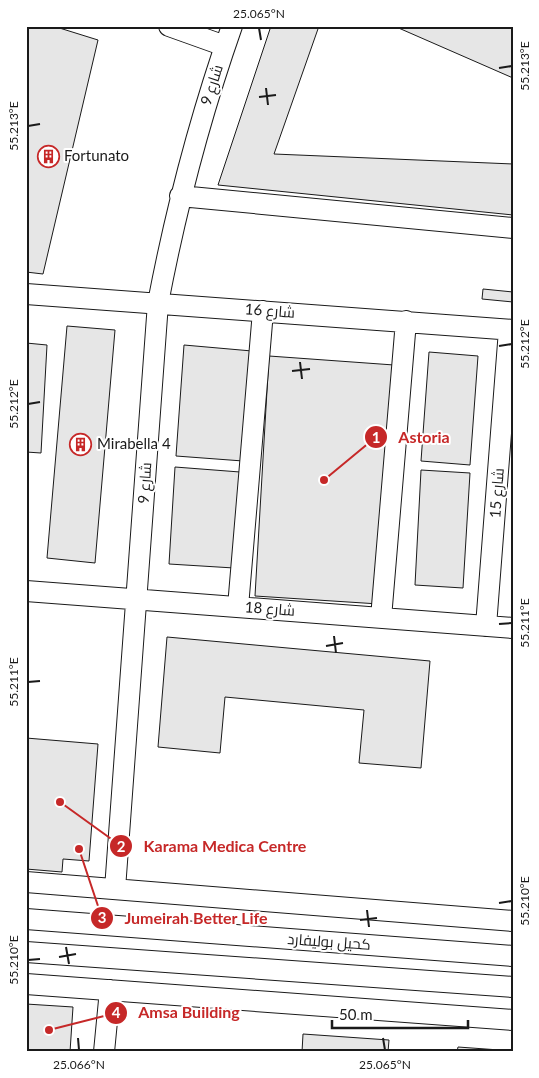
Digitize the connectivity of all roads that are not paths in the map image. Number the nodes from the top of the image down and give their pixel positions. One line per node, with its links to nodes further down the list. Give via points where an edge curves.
1 (169, 26): 3 (street)
2 (232, 26): 3 (street, شارع 9)
3 (225, 46): 4 (street, شارع 9)
4 (180, 196): 5 (street); 7 (street, شارع 9)
5 (513, 228)
6 (26, 294): 7 (street, شارع 16)
7 (158, 303): 8 (street, شارع 16); 12 (street, شارع 9)
8 (263, 311): 9 (street, شارع 16); 13 (street)
9 (406, 321): 10 (street, شارع 16); 14 (street)
10 (511, 330): 15 (street, شارع 15)
11 (26, 591): 12 (street, شارع 18)
12 (136, 599): 13 (street, شارع 18); 18 (street, شارع 9)
13 (238, 607): 14 (street, شارع 18)
14 (381, 618): 15 (street, شارع 18)
15 (486, 626): 16 (street, شارع 18)
16 (513, 628)
17 (26, 882): 18 (street)
18 (116, 889): 20 (street)
19 (26, 919): 22 (street, كحيل بوليفارد)
20 (513, 921)
21 (26, 952): 24 (street)
22 (513, 956)
23 (26, 984): 25 (street)
24 (513, 987)
25 (110, 990): 26 (street); 27 (street)
26 (513, 1020)
27 (104, 1052)

